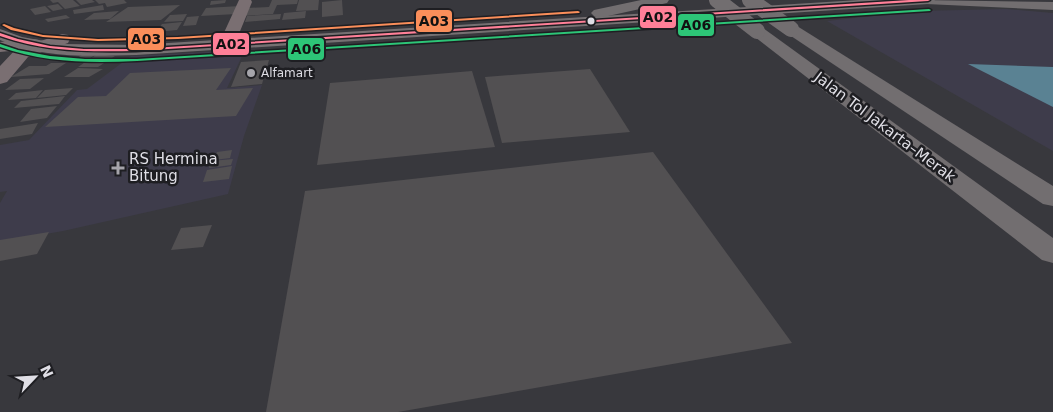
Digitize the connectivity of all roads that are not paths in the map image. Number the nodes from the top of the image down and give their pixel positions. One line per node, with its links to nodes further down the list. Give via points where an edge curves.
1 (662, 0): 9 (highway)
2 (717, 0): 21 (highway, Jalan Tol Jakarta–Merak, bridge)
3 (750, 0): 16 (highway, Jalan Tol Jakarta–Merak, bridge)
4 (812, 0): 9 (highway)
5 (927, 0): 7 (highway); 10 (highway)
6 (245, 2): 12 (street)
7 (1053, 6)
8 (0, 12): 13 (highway, via 24,29)
9 (599, 13): 10 (highway)
10 (576, 18): 12 (highway); 15 (highway, via 178,48)
11 (0, 34): 15 (highway)
12 (230, 37): 13 (highway, via 150,42)
13 (62, 38): 15 (street)
14 (0, 47): 15 (street)
15 (32, 48): 17 (street); 18 (street)
16 (834, 57): 19 (highway); 20 (highway, Jalan Tol Jakarta–Merak)
17 (0, 60)
18 (0, 78)
19 (1053, 186)
20 (1053, 198)
21 (1053, 252)

